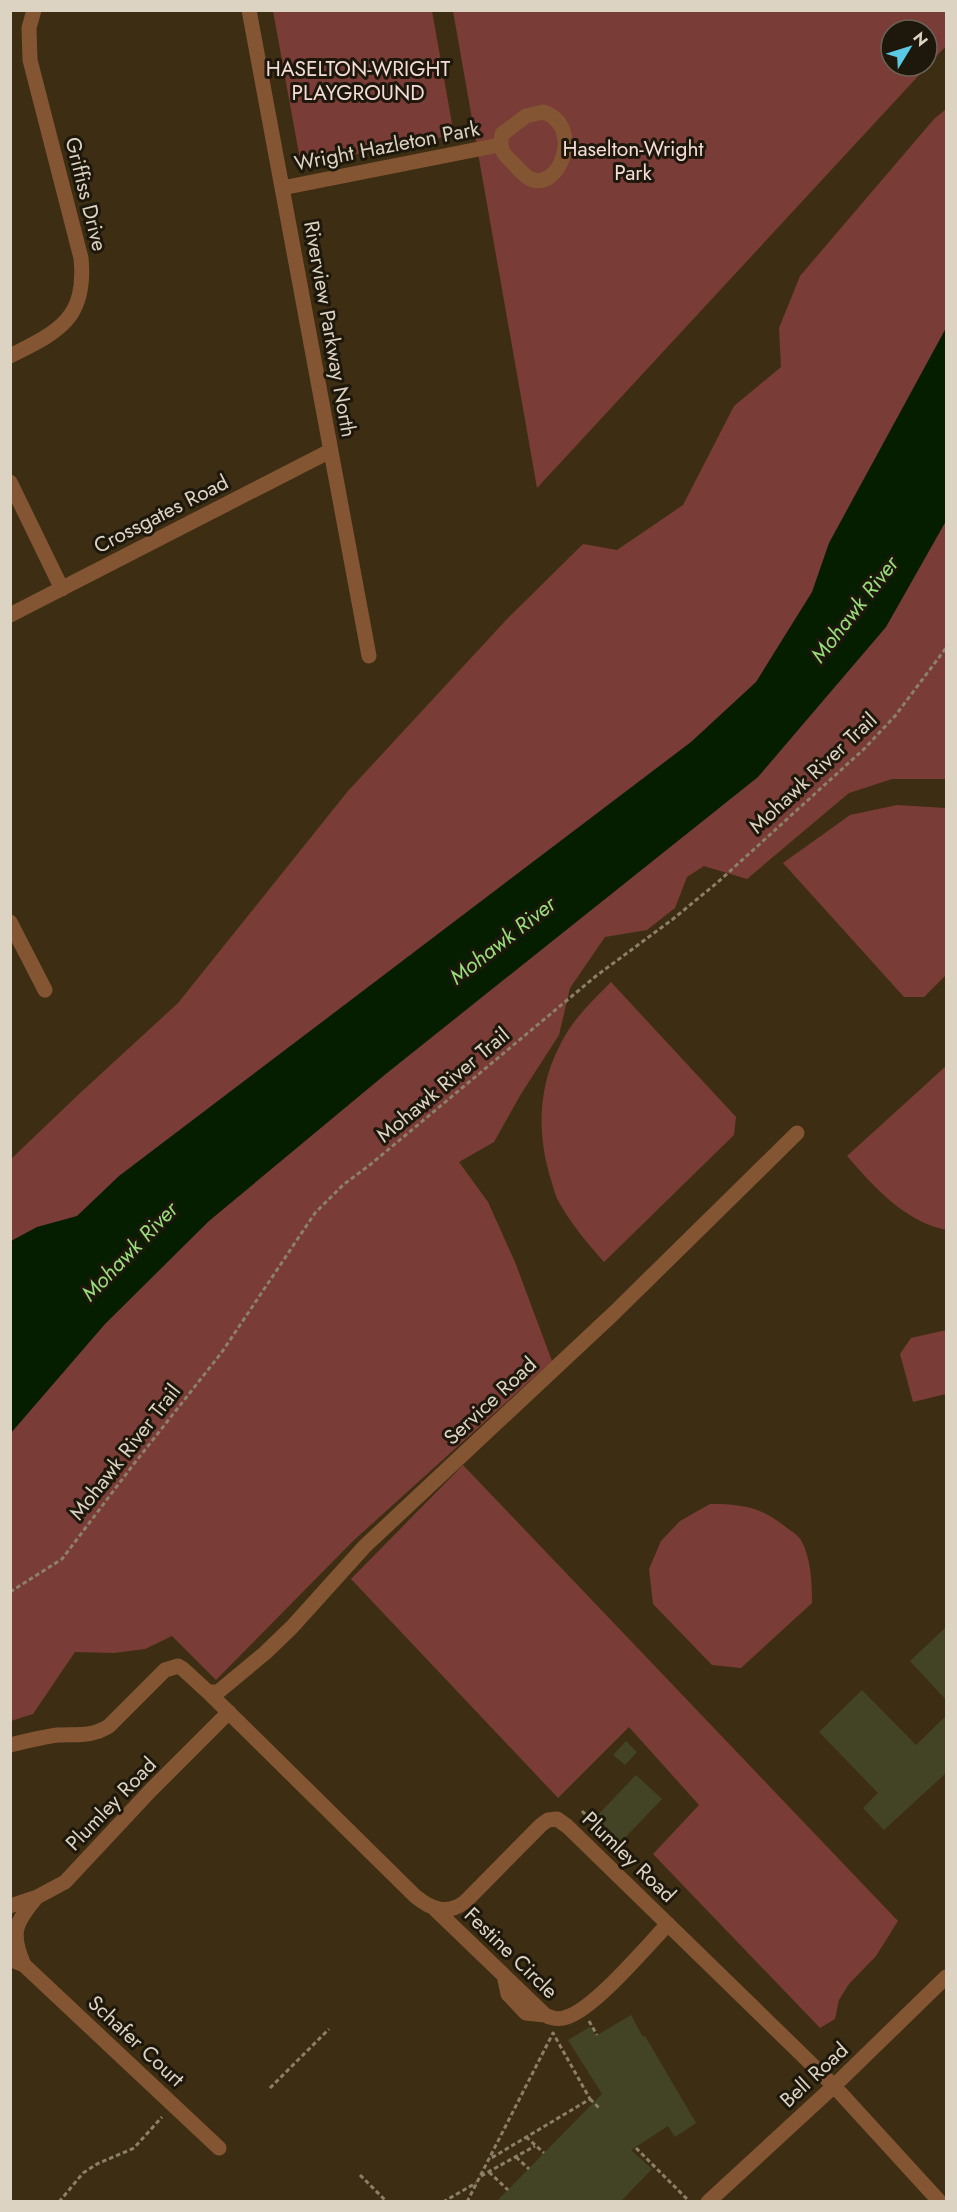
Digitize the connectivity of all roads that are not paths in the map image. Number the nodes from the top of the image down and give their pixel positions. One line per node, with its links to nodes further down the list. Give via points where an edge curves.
1 (34, 10): 5 (street, Griffiss Drive, via 28,28 30,60 82,272 78,303 68,320 47,337)
2 (249, 10): 4 (street, Riverview Parkway North)
3 (499, 145): 3 (street, Wright Hazleton Park, via 502,134 525,116 543,112 552,115 565,131 566,147 560,166 542,181 530,179); 4 (street, Wright Hazleton Park)
4 (282, 188): 6 (street, Riverview Parkway North)
5 (10, 356)
6 (330, 451): 8 (street, Crossgates Road); 10 (street, Riverview Parkway North)
7 (10, 482): 8 (street)
8 (62, 589): 9 (street, Crossgates Road)
9 (10, 615)
10 (369, 656)
11 (10, 922): 12 (street)
12 (45, 990)
13 (797, 1133): 14 (street, Service Road, via 614,1313 365,1545 265,1653 218,1692)
14 (208, 1692): 15 (street); 16 (street, via 183,1669 172,1667 98,1733)
15 (229, 1712): 17 (street, Plumley Road, via 72,1875); 19 (street, via 415,1896)
16 (10, 1744)
17 (37, 1897): 18 (street, Plumley Road); 21 (street, Schafer Court, via 16,1931)
18 (10, 1906)
19 (435, 1909): 20 (street, Plumley Road, via 451,1910 465,1902 541,1825 557,1819); 20 (street, Festine Circle, via 552,2019 570,2017 588,2006)
20 (668, 1924): 23 (street, Plumley Road)
21 (17, 1962): 24 (street, Schafer Court)
22 (946, 1977): 23 (street, Bell Road)
23 (834, 2085): 25 (street, Bell Road); 26 (street, Plumley Road)
24 (219, 2148)
25 (708, 2202)
26 (939, 2202)

